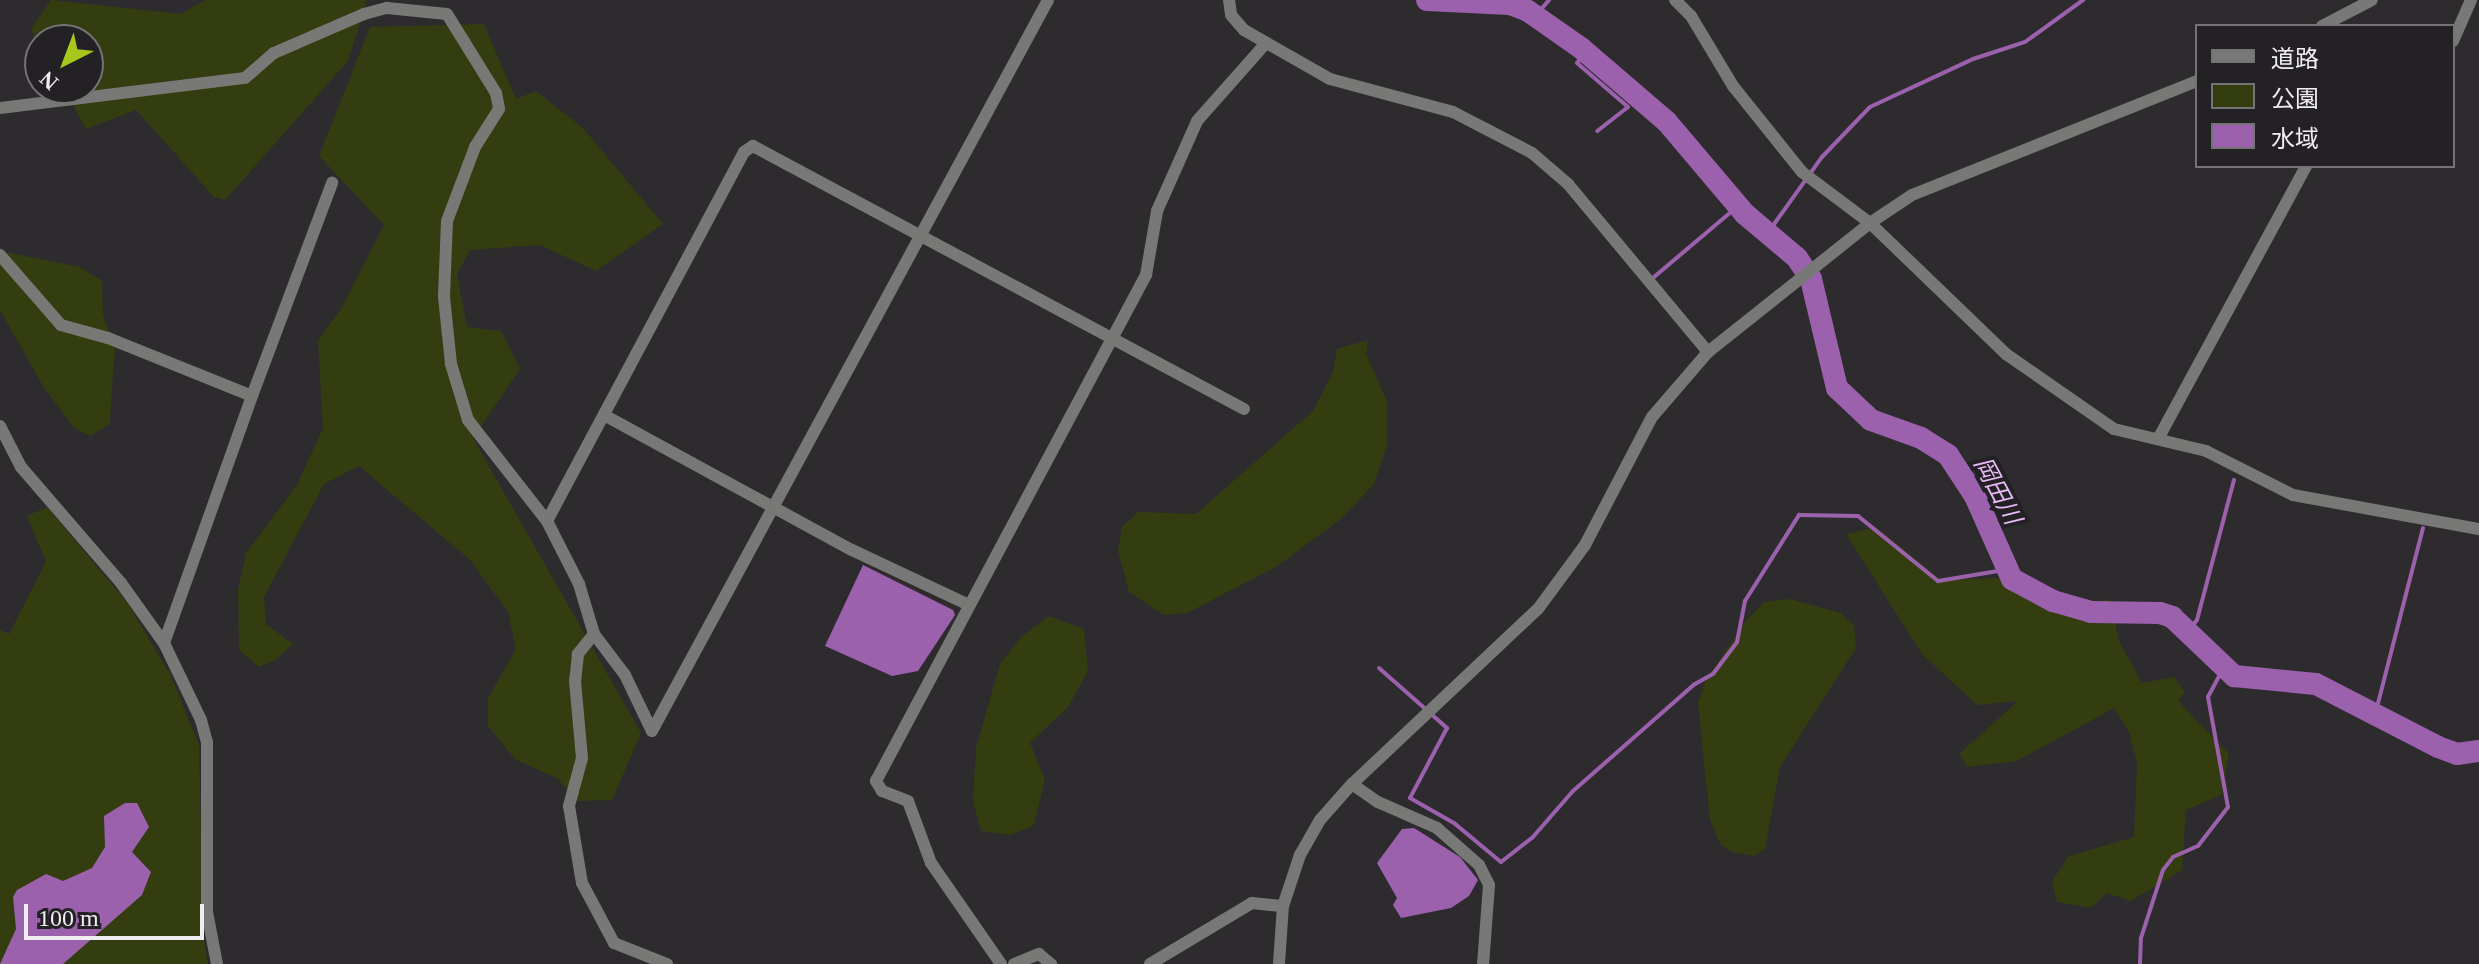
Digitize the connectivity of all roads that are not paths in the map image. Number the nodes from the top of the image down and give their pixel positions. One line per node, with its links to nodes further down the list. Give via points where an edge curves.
1 (1048, 0): 14 (street)
2 (1229, 0): 8 (street, via 1238,25)
3 (1675, 0): 13 (street, via 1787,154 1816,184)
4 (2372, 0): 6 (street)
5 (2471, 0): 7 (street)
6 (2326, 24)
7 (2455, 36)
8 (1266, 43): 16 (street, via 1197,121 1157,211 1146,275); 17 (street, via 1330,79 1365,93 1453,112 1532,153 1568,184)
9 (2195, 82): 13 (street, via 1938,183)
10 (0, 108): 24 (street, via 245,78 274,53 364,14 387,8 447,14 496,93 499,109 475,147 447,221 448,355 468,420)
11 (2305, 168): 22 (street)
12 (332, 183): 18 (street)
13 (1870, 223): 17 (street); 22 (street, via 2006,354 2114,429)
14 (924, 237): 16 (street); 20 (street, via 758,147 748,148); 23 (street)
15 (0, 255): 18 (street, via 61,325 108,338)
16 (1113, 336): 19 (street); 26 (street)
17 (1708, 352): 29 (street, via 1652,417 1585,545 1538,609)
18 (252, 396): 28 (street)
19 (1244, 409)
20 (604, 415): 23 (street); 24 (street)
21 (0, 426): 28 (street, via 21,467 121,583)
22 (2158, 439): 25 (street, via 2206,451 2293,495)
23 (776, 507): 26 (street); 27 (street, via 652,731 625,675)
24 (547, 521): 27 (street, via 579,584)
25 (2479, 529)
26 (969, 605): 33 (street, via 876,784 908,801 931,863)
27 (594, 634): 32 (street, via 578,654 575,681 582,758 569,806 582,883 614,943)
28 (164, 643): 31 (street, via 207,742 207,912)
29 (1352, 784): 30 (street, via 1310,835); 38 (street, via 1378,802 1437,828 1479,865 1489,885)
30 (1283, 906): 36 (street, via 1252,903); 37 (street)
31 (217, 964)
32 (667, 964)
33 (1001, 964)
34 (1014, 964): 35 (street, via 1035,954)
35 (1051, 964)
36 (1150, 964)
37 (1279, 964)
38 (1483, 964)

